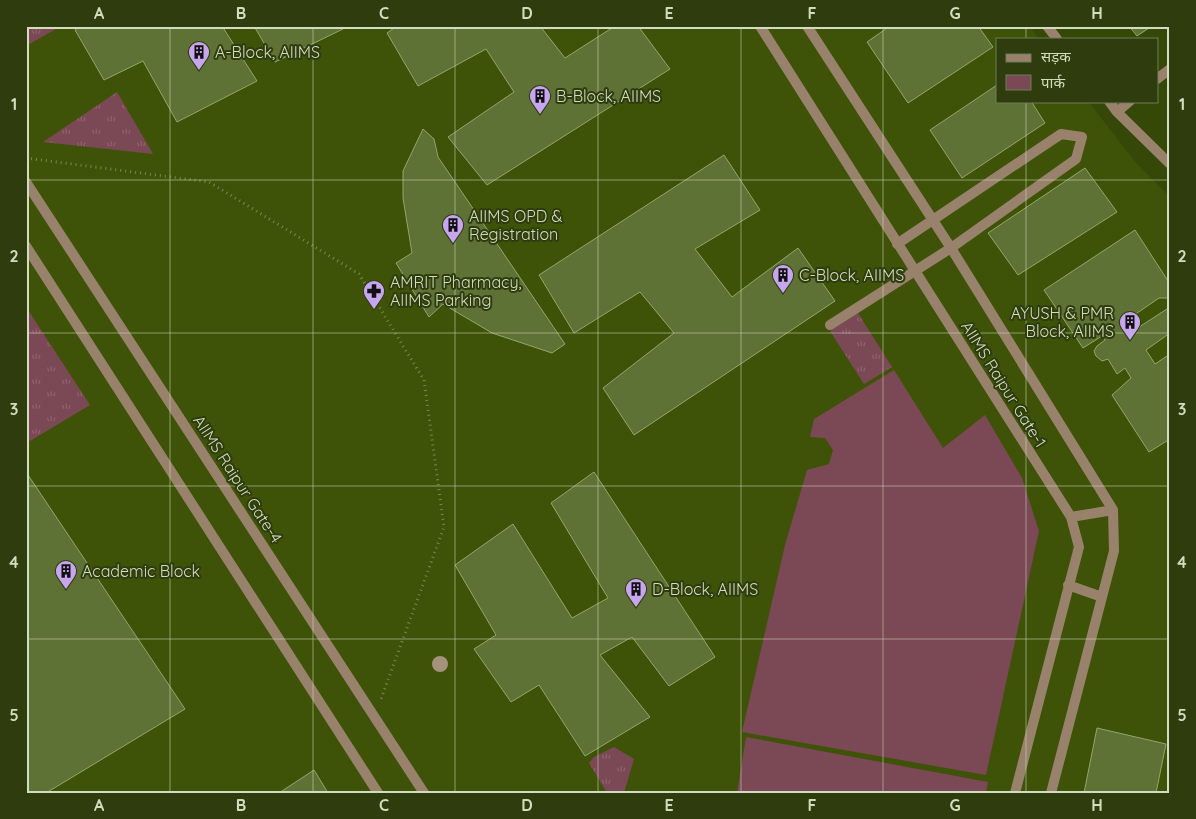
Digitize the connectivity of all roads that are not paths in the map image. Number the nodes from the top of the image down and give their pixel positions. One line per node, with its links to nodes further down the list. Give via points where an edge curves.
1 (760, 26): 13 (street, AIIMS Raipur Gate-1)
2 (807, 26): 12 (street, AIIMS Raipur Gate-1)
3 (1047, 26): 4 (street)
4 (1057, 38)
5 (1170, 69): 6 (street)
6 (1158, 78)
7 (1109, 102): 9 (street)
8 (1129, 102): 9 (street)
9 (1117, 112): 10 (street)
10 (1170, 164)
11 (27, 184): 23 (street, AIIMS Raipur Gate-4)
12 (933, 220): 13 (street); 15 (street, AIIMS Raipur Gate-1); 15 (street, via 1061,134 1082,137 1076,159)
13 (897, 244): 16 (street, AIIMS Raipur Gate-1)
14 (26, 246): 22 (street)
15 (951, 248): 16 (street); 18 (street, AIIMS Raipur Gate-1)
16 (915, 271): 17 (street); 19 (street, AIIMS Raipur Gate-1)
17 (830, 325)
18 (1113, 510): 19 (street); 21 (street, via 1114,551)
19 (1071, 517): 20 (street, AIIMS Raipur Gate-1, via 1079,547)
20 (1068, 585): 21 (street); 24 (street, AIIMS Raipur Gate-1)
21 (1102, 597): 25 (street)
22 (378, 793)
23 (424, 793)
24 (1015, 793)
25 (1051, 793)

